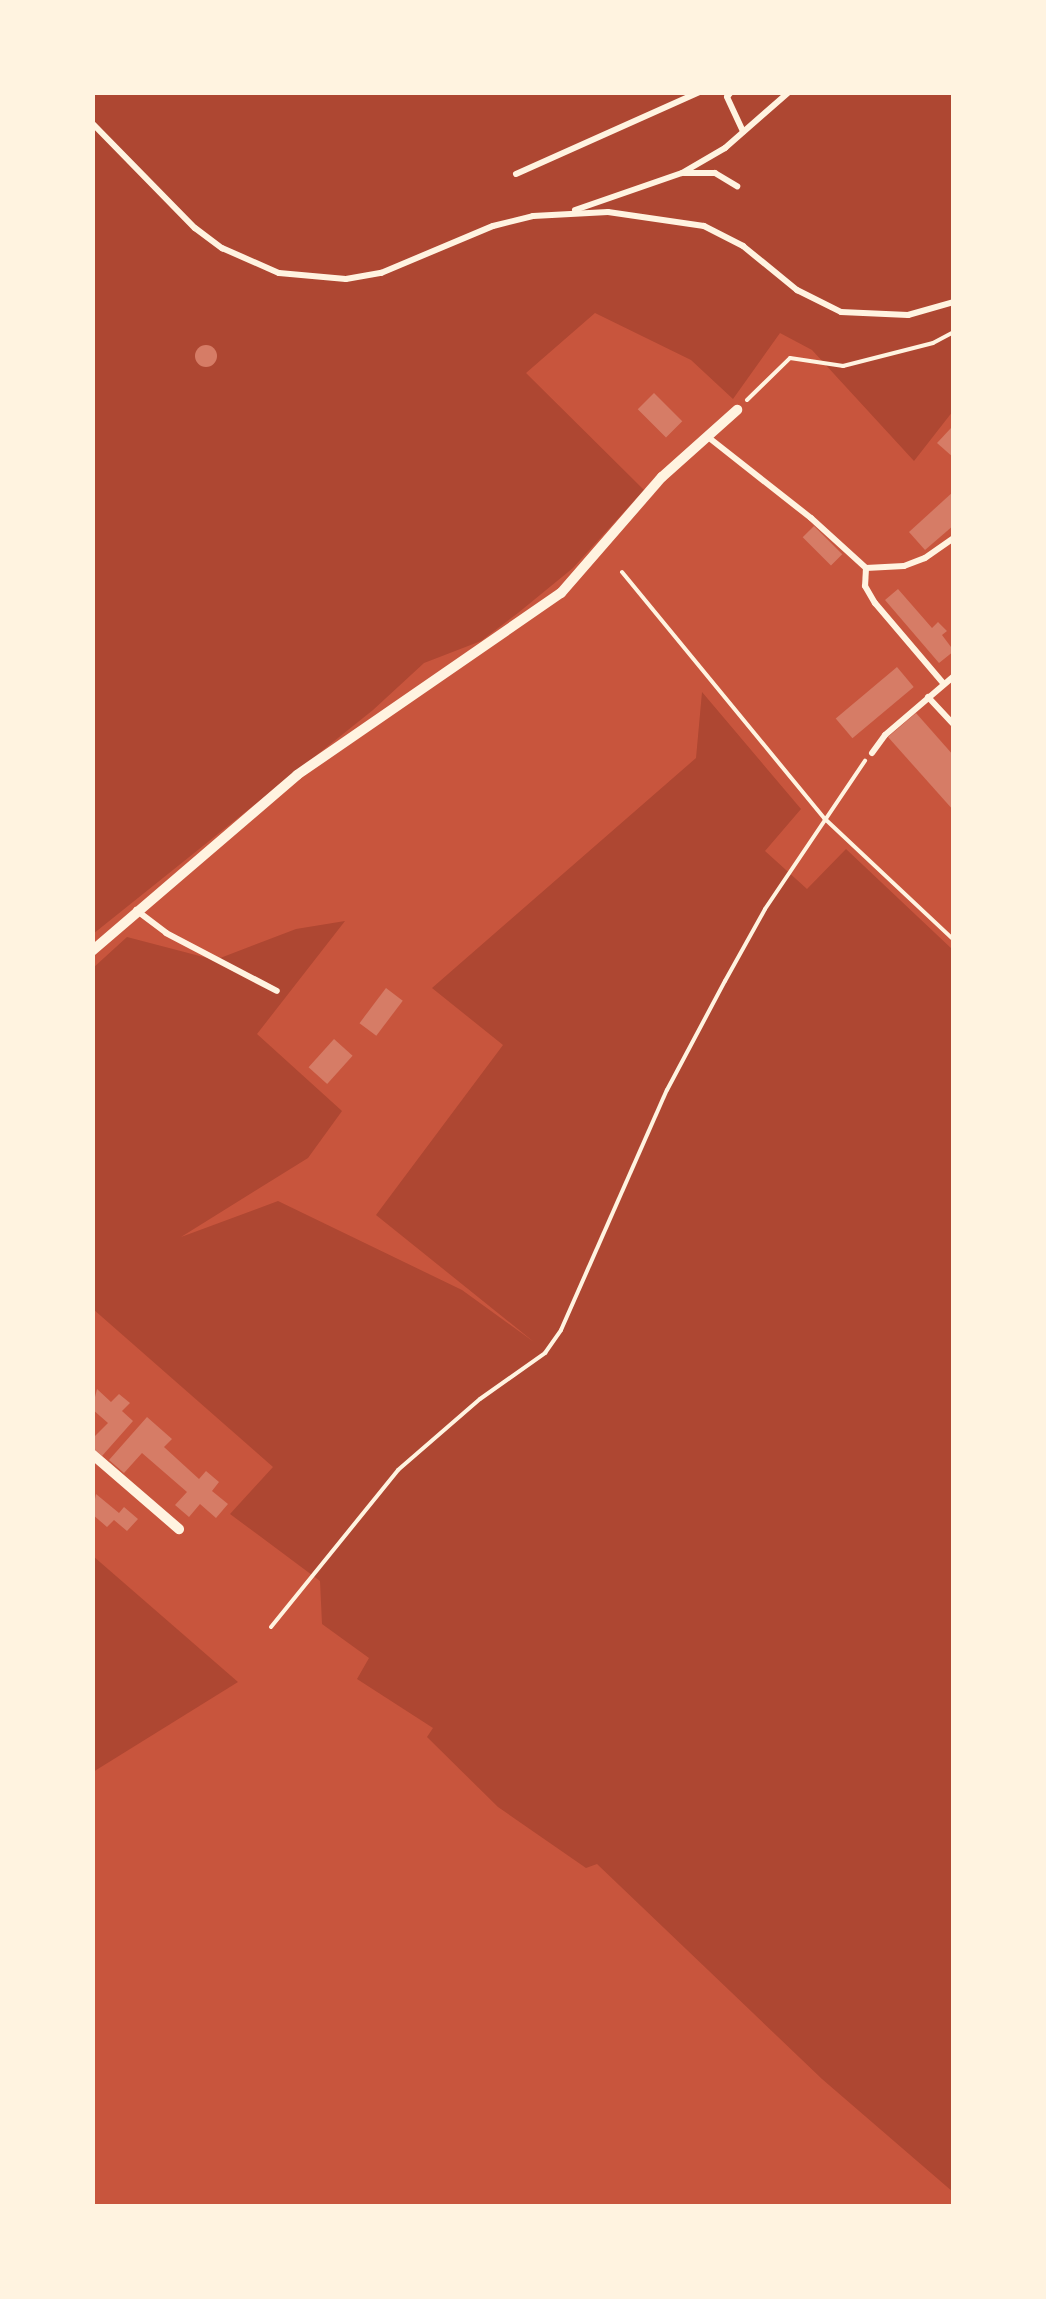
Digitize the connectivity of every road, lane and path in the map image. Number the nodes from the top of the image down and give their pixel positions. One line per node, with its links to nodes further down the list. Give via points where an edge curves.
1 (340, 92): 2 (lane)
2 (389, 92)
3 (699, 92): 8 (lane)
4 (789, 92): 7 (lane)
5 (726, 94): 7 (lane)
6 (92, 123): 11 (lane, via 222,248 312,279 381,272 492,226)
7 (744, 131): 9 (lane)
8 (516, 174)
9 (682, 174): 10 (lane, via 715,174); 11 (lane)
10 (737, 186)
11 (569, 212): 12 (lane, via 704,226 841,312 908,315)
12 (954, 302)
13 (954, 332): 14 (path, via 843,366 790,358)
14 (736, 410): 15 (street)
15 (708, 436): 17 (lane); 25 (street, via 662,477 561,593 298,774)
16 (954, 538): 17 (lane, via 904,566)
17 (866, 568): 20 (lane, via 874,604)
18 (622, 572): 24 (path)
19 (954, 676): 20 (lane)
20 (944, 683): 21 (lane)
21 (928, 697): 22 (lane); 23 (lane)
22 (954, 725)
23 (872, 753): 24 (path)
24 (824, 818): 26 (path); 31 (path, via 764,909 667,1090 553,1341 398,1470)
25 (136, 910): 27 (street); 28 (lane)
26 (954, 940)
27 (92, 951)
28 (277, 991)
29 (92, 1454): 30 (street)
30 (178, 1529)
31 (271, 1628)

